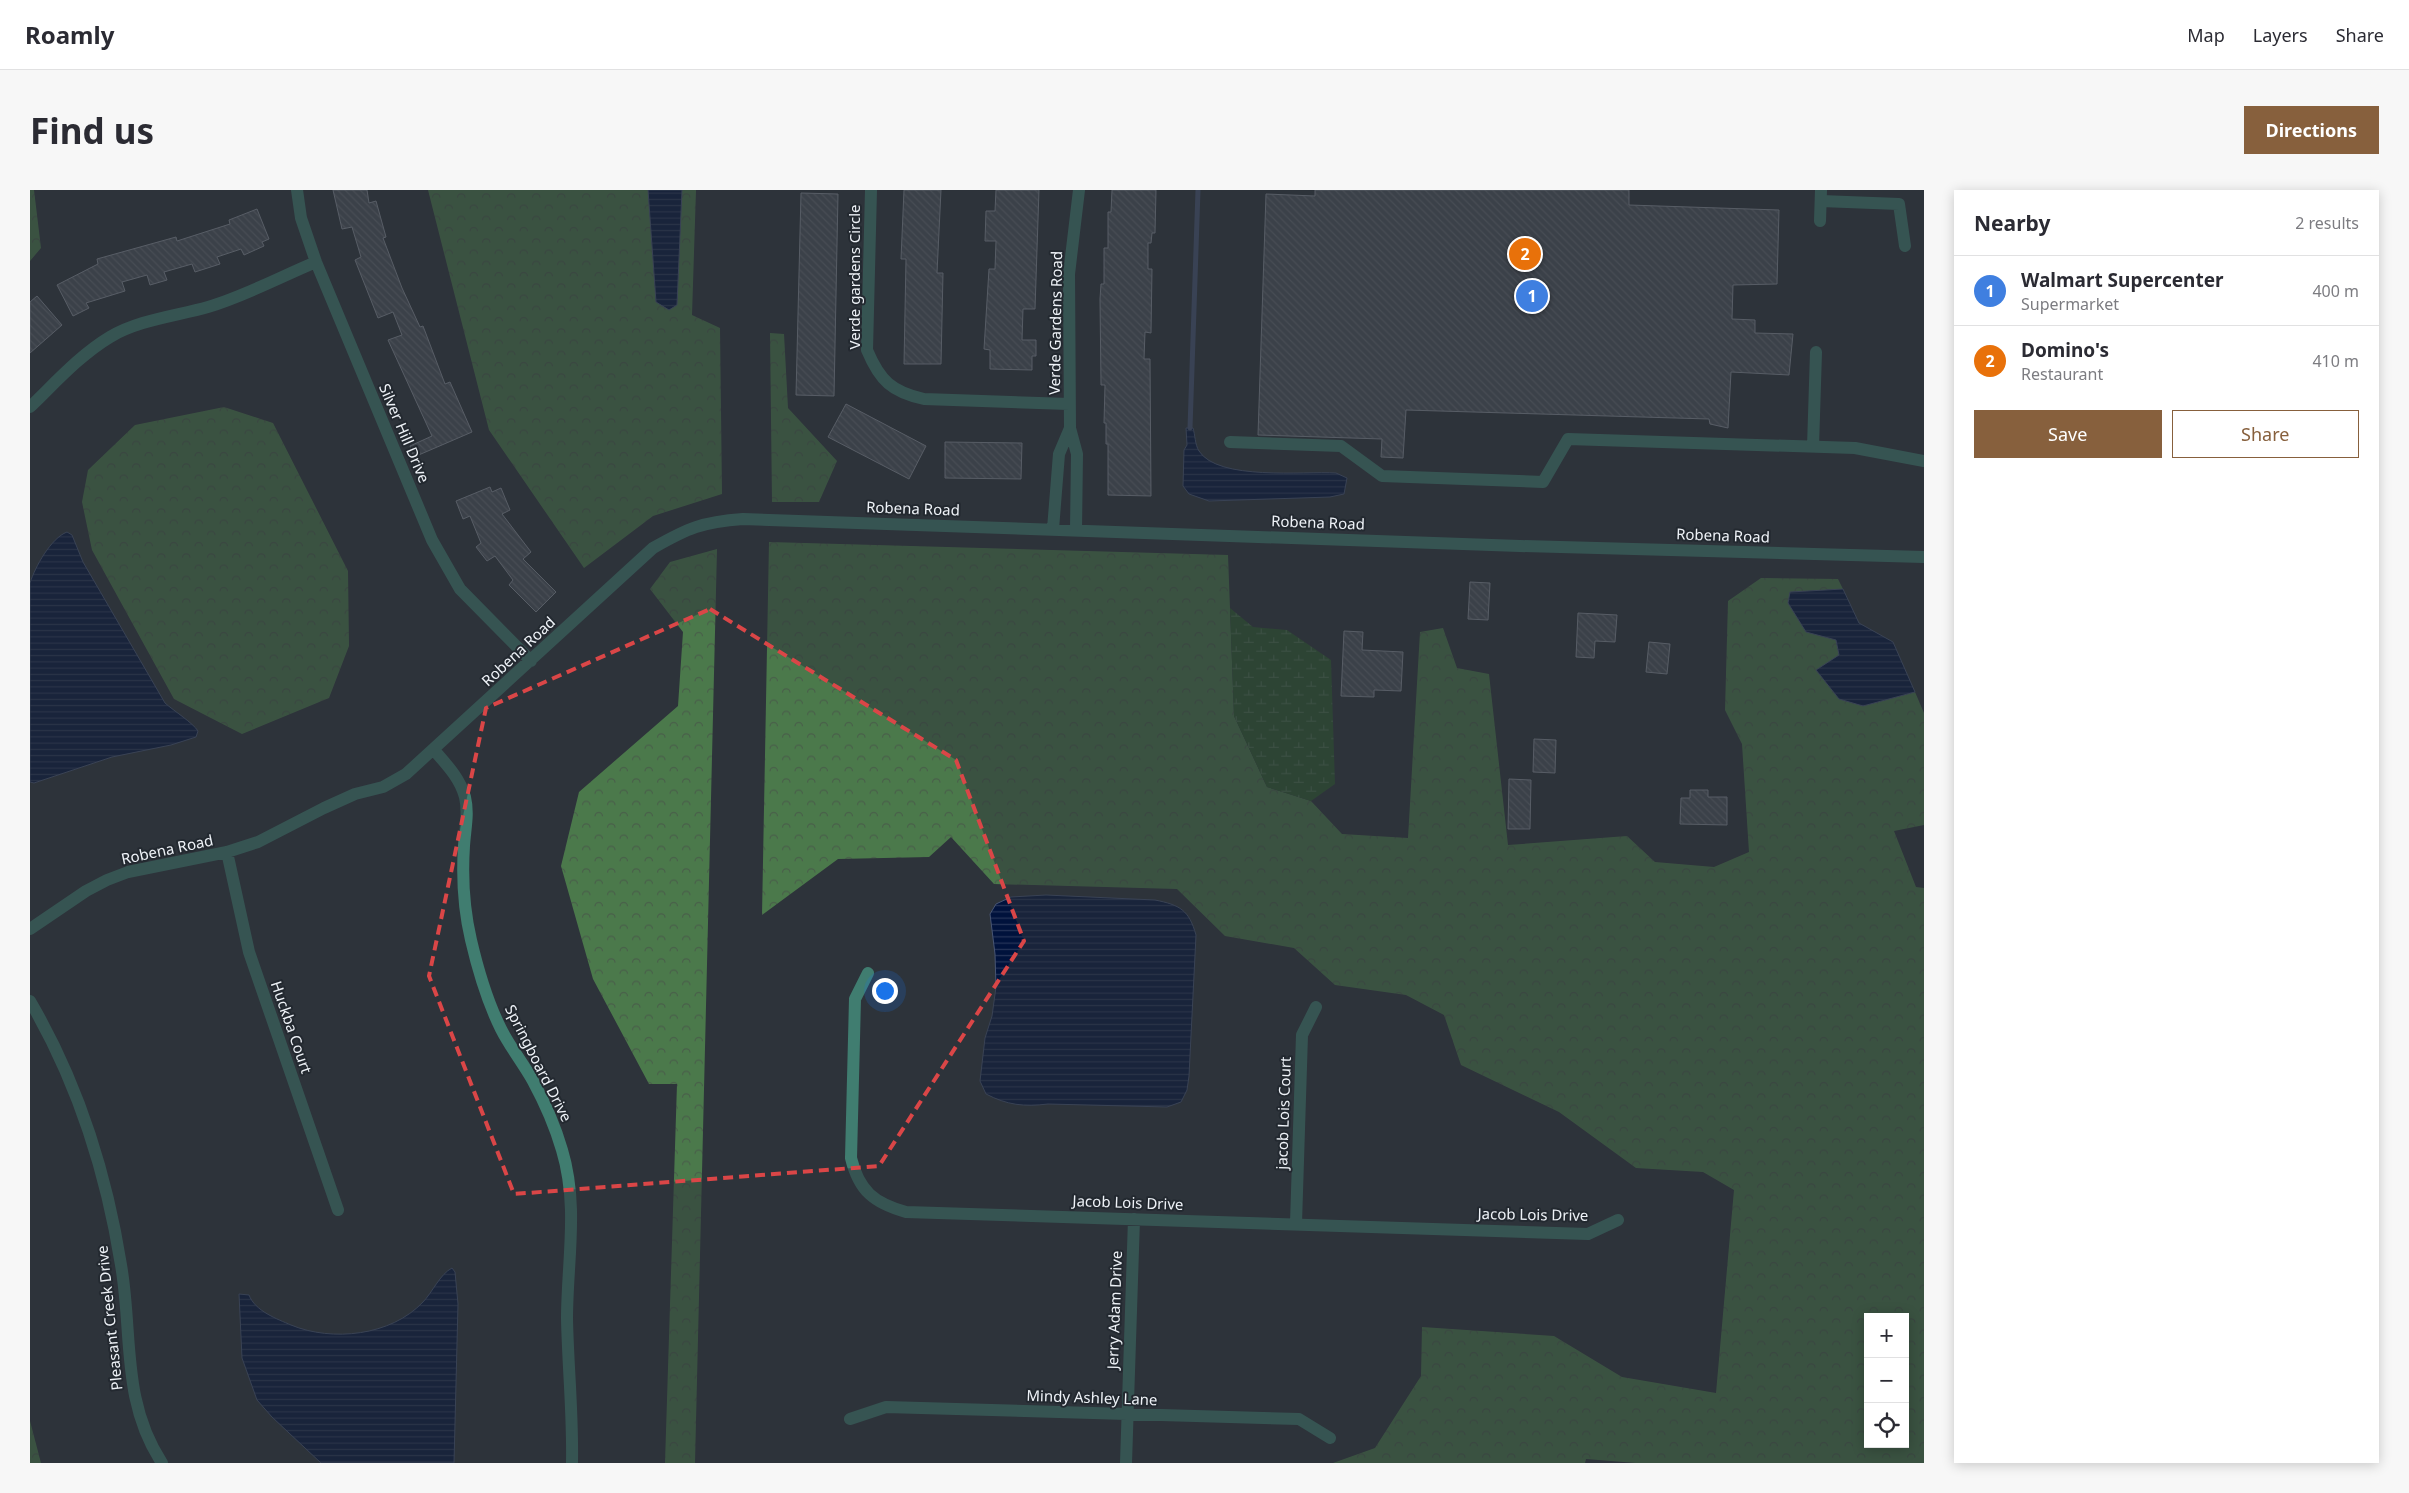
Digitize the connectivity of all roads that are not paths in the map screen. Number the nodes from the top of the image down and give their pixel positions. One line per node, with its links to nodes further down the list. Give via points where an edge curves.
1 (297, 190): 7 (street, Silver Hill Drive, via 301,218)
2 (871, 190): 9 (street, Verde gardens Circle, via 867,350 875,369 886,383 903,394 924,399)
3 (1079, 190): 9 (street, Verde Gardens Road, via 1069,274)
4 (1821, 196): 5 (street); 6 (street, via 1899,204)
5 (1820, 221)
6 (1905, 246)
7 (316, 262): 10 (street, via 239,296 112,336 90,350); 18 (street, Silver Hill Drive, via 432,540 460,589)
8 (1816, 352): 13 (street)
9 (1070, 404): 11 (street, Verde Gardens Road)
10 (30, 407)
11 (1070, 428): 15 (street, Verde Gardens Road, via 1059,454); 16 (street, Verde Gardens Road, via 1077,454)
12 (1230, 442): 13 (street, via 1341,446 1382,476 1543,482 1568,439)
13 (1813, 447): 14 (street, via 1855,448)
14 (1924, 462)
15 (1052, 529): 16 (street, Robena Road); 18 (street, Robena Road, via 742,519 713,522 685,530 653,548)
16 (1076, 530): 17 (street, Robena Road)
17 (1924, 557)
18 (530, 661): 19 (street, Robena Road)
19 (434, 750): 20 (street, Robena Road, via 406,774 383,786 355,794 267,838); 33 (street, Springboard Drive, via 454,772 465,795 464,881 468,925 479,975 501,1029 552,1120 563,1152 573,1218 567,1320 573,1419)
20 (227, 852): 21 (street, Robena Road, via 128,872 107,880); 25 (street, Huckba Court, via 249,952)
21 (30, 929)
22 (868, 973): 26 (street, Jacob Lois Drive, via 855,999 851,1158 855,1176 868,1193 885,1206 906,1212)
23 (30, 1001): 32 (street, Pleasant Creek Drive, via 76,1094 105,1180 122,1266 128,1360 134,1398 145,1433)
24 (1316, 1007): 28 (street, jacob Lois Court, via 1302,1036)
25 (338, 1210)
26 (1134, 1219): 28 (street, Jacob Lois Drive); 29 (street, Jerry Adam Drive)
27 (1618, 1220): 28 (street, Jacob Lois Drive, via 1588,1234)
28 (1296, 1224)
29 (1128, 1414): 30 (street, Mindy Ashley Lane, via 886,1407); 31 (street, Mindy Ashley Lane, via 1299,1419); 34 (street, Jerry Adam Drive)
30 (850, 1419)
31 (1330, 1438)
32 (162, 1463)
33 (572, 1463)
34 (1126, 1463)

